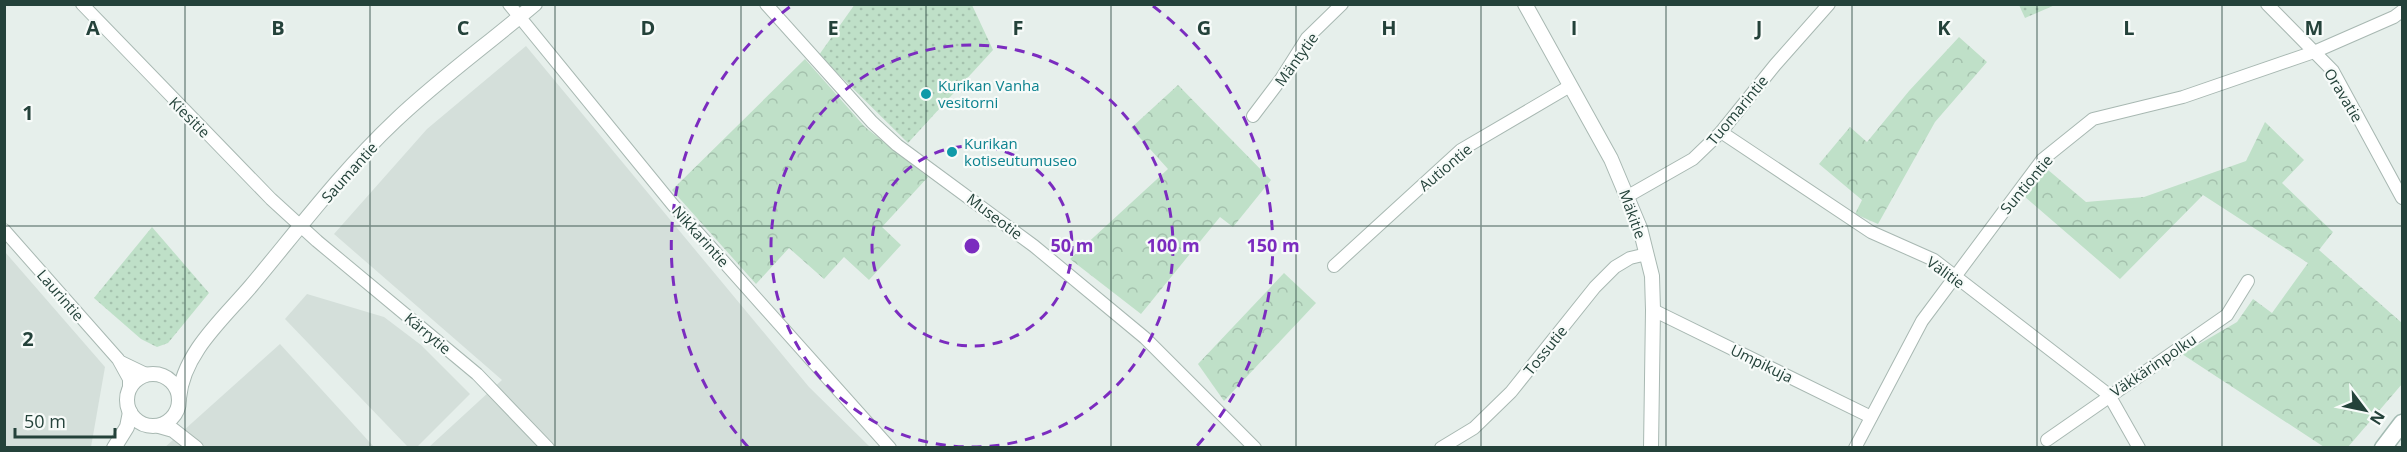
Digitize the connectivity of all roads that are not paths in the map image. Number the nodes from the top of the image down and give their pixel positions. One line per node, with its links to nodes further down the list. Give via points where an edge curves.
1 (82, 4): 17 (street, Kiesitie)
2 (508, 4): 10 (street, Nikkarintie)
3 (535, 4): 10 (street, Saumantie)
4 (766, 4): 39 (street, Museotie, via 880,130 1034,246 1145,338)
5 (1342, 4): 13 (street, Mäntytie, via 1307,38)
6 (1525, 4): 12 (street, Mäkitie)
7 (1829, 4): 14 (street, Tuomarintie)
8 (2267, 4): 11 (street, Oravatie)
9 (2403, 11): 11 (street, Suntiontie)
10 (519, 18): 17 (street, Saumantie, via 457,66 394,123); 38 (street, Nikkarintie, via 673,205)
11 (2314, 52): 16 (street, Oravatie, via 2333,71); 21 (street, Suntiontie, via 2183,97 2093,119 2042,160)
12 (1570, 86): 15 (street, Mäkitie); 20 (street, Autiontie, via 1461,150)
13 (1253, 116)
14 (1721, 132): 15 (street, Tuomarintie, via 1693,159); 21 (street, Välitie, via 1871,232 1934,260)
15 (1628, 196): 19 (street, Mäkitie)
16 (2403, 198)
17 (300, 226): 25 (street, Saumantie); 37 (street, Kärrytie, via 477,374)
18 (4, 230): 24 (street, Laurintie)
19 (1647, 254): 23 (street, Mäkitie); 40 (street, Tossutie, via 1615,267 1511,392 1474,428)
20 (1334, 266)
21 (1953, 276): 28 (street, Välitie); 31 (street, Suntiontie, via 1922,321)
22 (2248, 281): 28 (street, Väkkärinpolku, via 2226,315)
23 (1653, 310): 31 (street, Umpikuja); 41 (street, Mäkitie)
24 (117, 359): 26 (street, Laurintie, via 133,370); 27 (street, Laurintie, via 129,379)
25 (187, 365): 26 (street, via 172,375); 29 (street, Saumantie)
26 (154, 375): 27 (street, via 135,382); 29 (street, via 173,383)
27 (129, 391): 30 (street)
28 (2109, 395): 34 (street, Väkkärinpolku); 43 (street, Välitie)
29 (178, 403): 33 (street, via 170,420); 35 (street)
30 (130, 412): 33 (street, via 143,425); 36 (street)
31 (1871, 417): 42 (street, Suntiontie)
32 (2403, 423): 44 (main road)
33 (155, 427): 35 (street, via 174,430); 36 (street, via 134,431)
34 (2047, 440)
35 (191, 442)
36 (117, 444)
37 (548, 447)
38 (890, 447)
39 (1255, 447)
40 (1441, 447)
41 (1651, 447)
42 (1855, 447)
43 (2139, 447)
44 (2383, 447)

